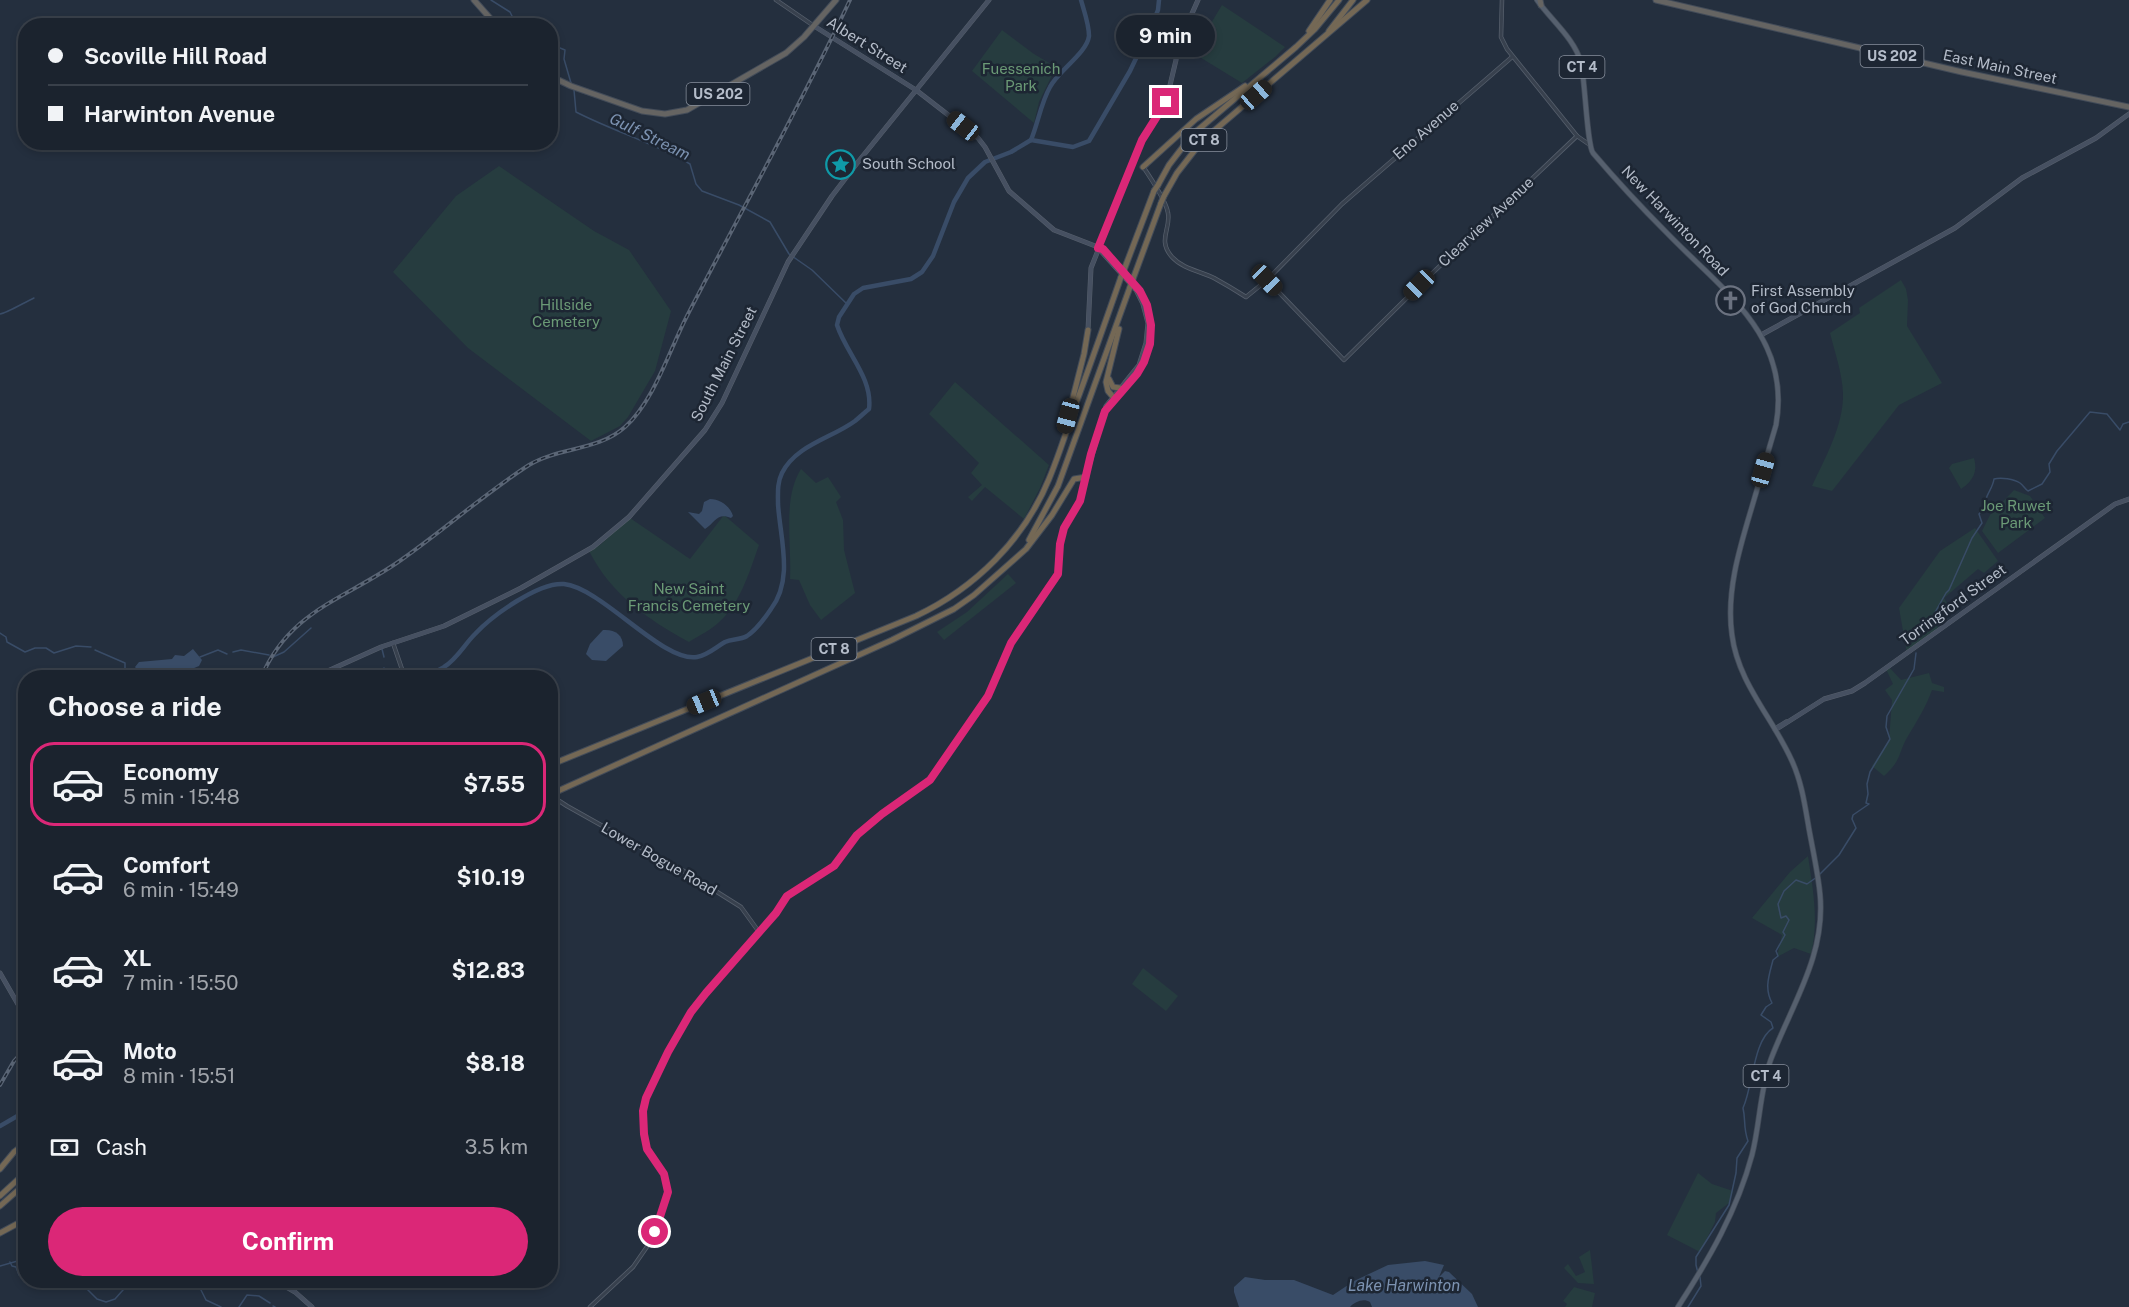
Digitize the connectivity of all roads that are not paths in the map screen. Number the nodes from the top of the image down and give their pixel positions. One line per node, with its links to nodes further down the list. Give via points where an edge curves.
1 (474, 0): 13 (highway)
2 (776, 0): 14 (street, Albert Street)
3 (836, 0): 14 (highway, US 202)
4 (989, 0): 20 (main road, South Main Street)
5 (1198, 0): 25 (main road, via 1173,50 1177,56 1166,102)
6 (1330, 0): 16 (highway)
7 (1339, 0): 16 (highway)
8 (1353, 0): 15 (highway, CT 8)
9 (1367, 0): 15 (highway)
10 (1502, 0): 17 (street, via 1501,37)
11 (1656, 0): 21 (highway, East Main Street / US 202)
12 (1539, 1): 24 (main road, New Harwinton Road / CT 4, via 1577,52)
13 (490, 18)
14 (814, 26): 18 (highway, US 202, via 786,53 681,111 642,111); 20 (main road, Albert Street)
15 (1318, 43): 29 (highway, CT 8, bridge, via 1202,141 1177,173 1161,203)
16 (1296, 47): 19 (highway)
17 (1512, 57): 23 (street); 28 (street, Eno Avenue, via 1342,204)
18 (558, 80)
19 (1245, 88): 26 (highway, via 1196,119); 35 (highway, CT 8, bridge, via 1192,135 1154,191)
20 (916, 90): 27 (main road, Albert Street, via 978,138 1009,191 1054,230); 39 (main road, South Main Street, via 854,167 792,256 708,426 629,517 593,547 521,588 444,626)
21 (2129, 107)
22 (2129, 114): 31 (main road, via 2096,138 2022,178 1961,225)
23 (1577, 136): 24 (street); 28 (street, Clearview Avenue, via 1344,360)
24 (1592, 146): 31 (main road, New Harwinton Road / CT 4)
25 (1133, 161): 26 (main road); 27 (main road)
26 (1143, 167): 28 (street, Eno Avenue, via 1167,208 1164,238 1172,257 1246,297)
27 (1098, 248): 30 (main road, via 1090,268); 33 (main road, via 1136,290 1148,324 1141,361); 34 (main road, via 1140,291 1151,325 1144,362)
28 (1267, 280)
29 (1124, 304): 32 (highway); 38 (highway, CT 8, via 1058,486 1034,532)
30 (1088, 330): 35 (highway)
31 (1761, 335): 42 (main road, New Harwinton Road / CT 4, via 1776,368 1779,409 1738,556 1730,620 1742,671)
32 (1108, 372): 33 (highway, via 1110,385); 34 (highway, via 1106,386)
33 (1120, 388): 34 (main road)
34 (1113, 397): 36 (main road, via 1105,411)
35 (1057, 458): 43 (highway, CT 8, via 1039,501 1016,537 973,581 946,601 896,625)
36 (1086, 477): 38 (highway, via 1074,479 1052,515); 46 (street, via 1080,501 1064,528 1059,567 1052,585 1011,643 988,696 934,775 857,835 834,866 787,896)
37 (2129, 499): 42 (main road, Torringford Street, via 2115,504 1865,683 1828,697)
38 (1011, 563): 44 (highway, CT 8, bridge, via 974,595 934,620)
39 (393, 643): 40 (main road, South Main Street); 41 (street)
40 (331, 670)
41 (402, 670)
42 (1774, 730): 60 (main road, New Harwinton Road / CT 4, via 1799,780 1812,845 1821,907 1816,950 1771,1060 1751,1158 1736,1202 1722,1235)
43 (558, 762)
44 (558, 791)
45 (558, 800): 46 (street, Lower Bogue Road, via 741,907)
46 (759, 932): 59 (street, via 691,1012 646,1098 643,1111 647,1149 667,1181 668,1192 653,1238 626,1275)
47 (0, 973): 48 (main road)
48 (18, 1004)
49 (18, 1149): 50 (highway)
50 (0, 1169)
51 (18, 1179): 53 (highway)
52 (18, 1190): 54 (highway)
53 (0, 1196)
54 (0, 1206)
55 (18, 1223): 56 (highway)
56 (0, 1233)
57 (288, 1288): 58 (main road)
58 (312, 1307)
59 (590, 1307)
60 (1678, 1307)

